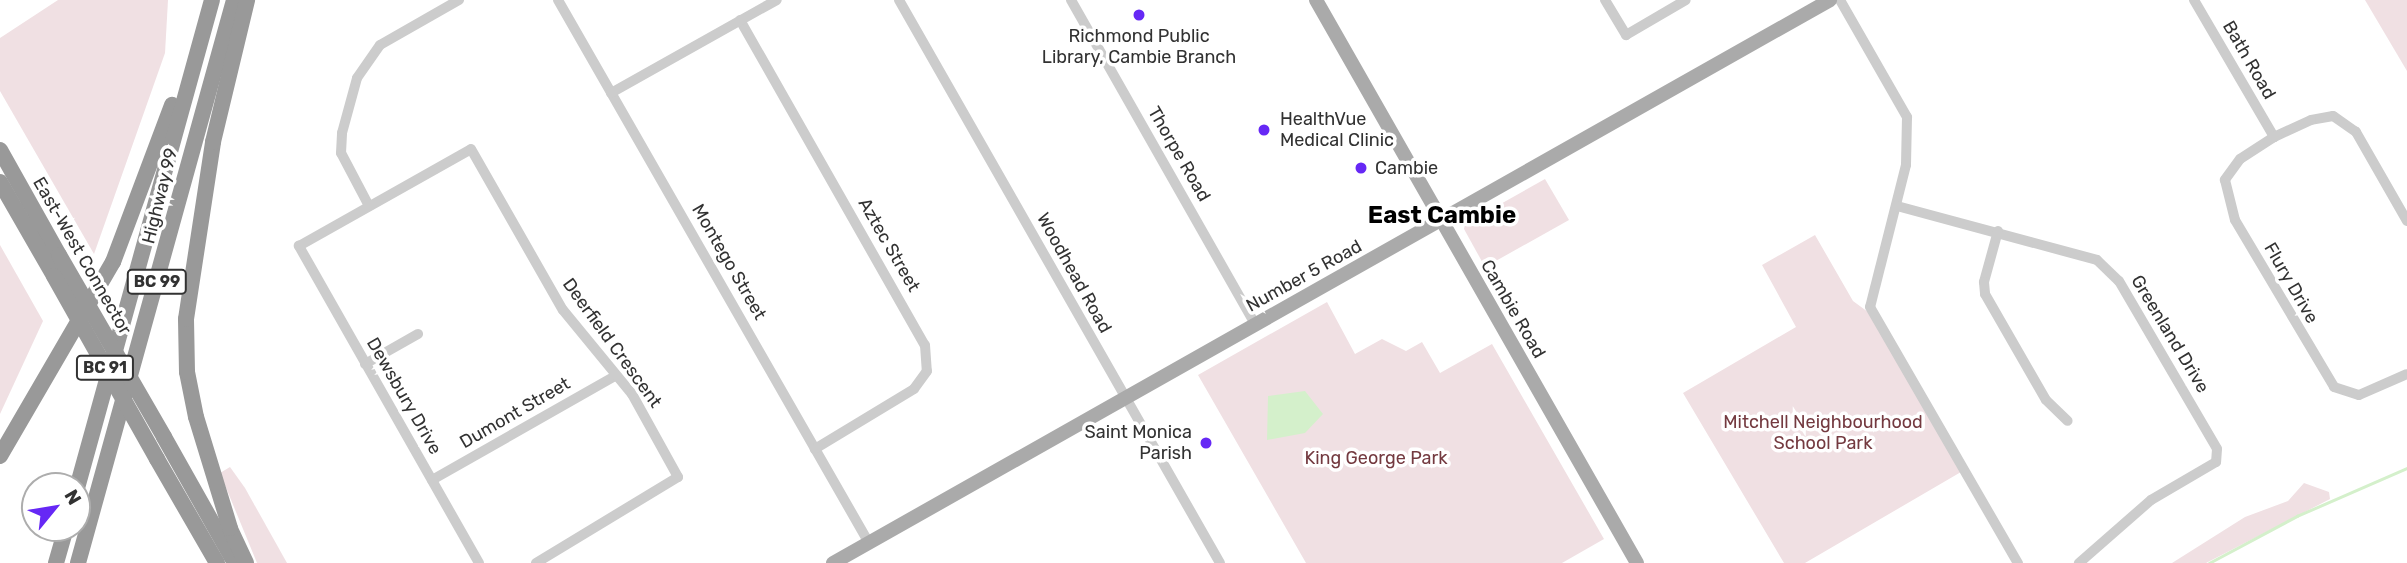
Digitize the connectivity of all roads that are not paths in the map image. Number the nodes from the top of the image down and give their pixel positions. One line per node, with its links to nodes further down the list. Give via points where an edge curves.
1 (210, 0): 39 (highway, via 129,227); 40 (highway, Highway 99 / BC 99)
2 (234, 0): 37 (highway, Highway 99 / BC 99)
3 (247, 0): 51 (highway, via 213,142 186,319 187,372 196,417 230,528)
4 (432, 0): 16 (street)
5 (459, 0): 16 (street)
6 (558, 0): 18 (street, Montego Street)
7 (777, 0): 17 (street)
8 (899, 0): 35 (street, Woodhead Road)
9 (1071, 0): 30 (street, Thorpe Road)
10 (1316, 0): 25 (main road, Cambie Road)
11 (1605, 0): 12 (street, via 1626,35)
12 (1686, 0)
13 (1830, 0): 25 (main road, Number 5 Road)
14 (1840, 0): 23 (street, via 1907,117 1906,165)
15 (2194, 0): 19 (street, Bath Road)
16 (438, 11): 22 (street, via 380,45 357,78 341,153)
17 (740, 20): 18 (street); 38 (street, Aztec Street, via 925,345 927,372 914,388)
18 (611, 93): 38 (street, Montego Street)
19 (2274, 137): 24 (street, Flury Drive, via 2311,120 2333,116 2343,120 2356,132); 33 (street, Flury Drive, via 2240,159 2225,180 2235,220 2334,387 2359,395)
20 (0, 150): 50 (highway, East-West Connector / BC 91, bridge)
21 (0, 182): 42 (highway, East-West Connector / BC 91, bridge)
22 (369, 206): 28 (street, Deerfield Crescent); 34 (street, Deerfield Crescent, via 471,149 563,310)
23 (1897, 206): 26 (street, Greenland Drive); 57 (street, via 1870,307)
24 (2407, 221)
25 (1441, 222): 30 (main road, Number 5 Road); 56 (main road, Cambie Road)
26 (1998, 231): 29 (street, Greenland Drive); 36 (street, via 1985,294 2046,400)
27 (2078, 238): 29 (street)
28 (299, 246): 32 (street, Dewsbury Drive)
29 (2074, 251): 58 (street, Greenland Drive, via 2097,260 2119,281 2220,456 2151,500)
30 (1256, 325): 35 (main road, Number 5 Road)
31 (418, 334): 32 (street)
32 (365, 364): 41 (street, Dewsbury Drive)
33 (2407, 374)
34 (615, 376): 41 (street, Dumont Street); 53 (street, Deerfield Crescent, via 632,394 678,477)
35 (1125, 400): 44 (main road, Number 5 Road); 55 (street, Woodhead Road)
36 (2067, 421)
37 (113, 449): 46 (highway, Highway 99 / BC 99); 47 (highway)
38 (816, 449): 44 (street, Montego Street)
39 (0, 456)
40 (81, 472)
41 (432, 480): 52 (street, Dewsbury Drive)
42 (173, 487): 48 (highway); 49 (highway, East-West Connector / BC 91)
43 (62, 542): 45 (highway)
44 (869, 542): 54 (main road, Number 5 Road)
45 (56, 563)
46 (78, 563)
47 (88, 563)
48 (208, 563)
49 (217, 563)
50 (235, 563)
51 (246, 563)
52 (479, 563)
53 (536, 563)
54 (832, 563)
55 (1220, 563)
56 (1637, 563)
57 (2018, 563)
58 (2079, 563)

